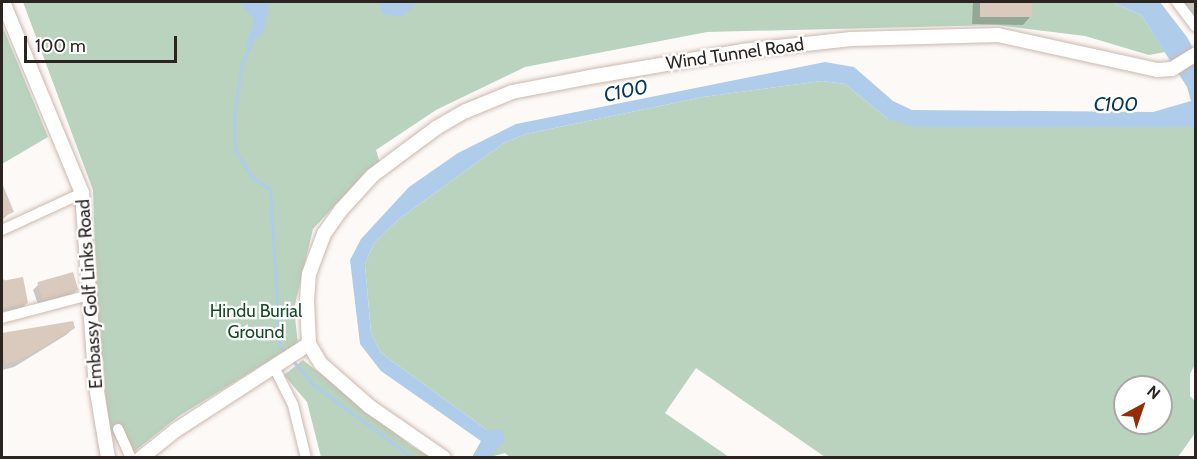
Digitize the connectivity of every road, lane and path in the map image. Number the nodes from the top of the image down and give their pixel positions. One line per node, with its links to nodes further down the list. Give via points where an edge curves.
1 (3, 2): 5 (street, Embassy Golf Links Road)
2 (1177, 2): 3 (street)
3 (1196, 27)
4 (1196, 54): 9 (street, Wind Tunnel Road, via 1172,69 1156,70 998,35 879,38 742,51 512,92 436,128 373,175 341,210 324,234 309,274)
5 (82, 193): 6 (street); 7 (street, Embassy Golf Links Road)
6 (2, 230)
7 (89, 295): 8 (street); 12 (street, Embassy Golf Links Road, via 96,386)
8 (2, 318)
9 (309, 344): 10 (street); 16 (street, via 321,363 369,406)
10 (284, 361): 14 (street, via 176,430); 15 (street)
11 (118, 429): 13 (street)
12 (108, 458)
13 (131, 458)
14 (141, 458)
15 (306, 458)
16 (444, 458)

